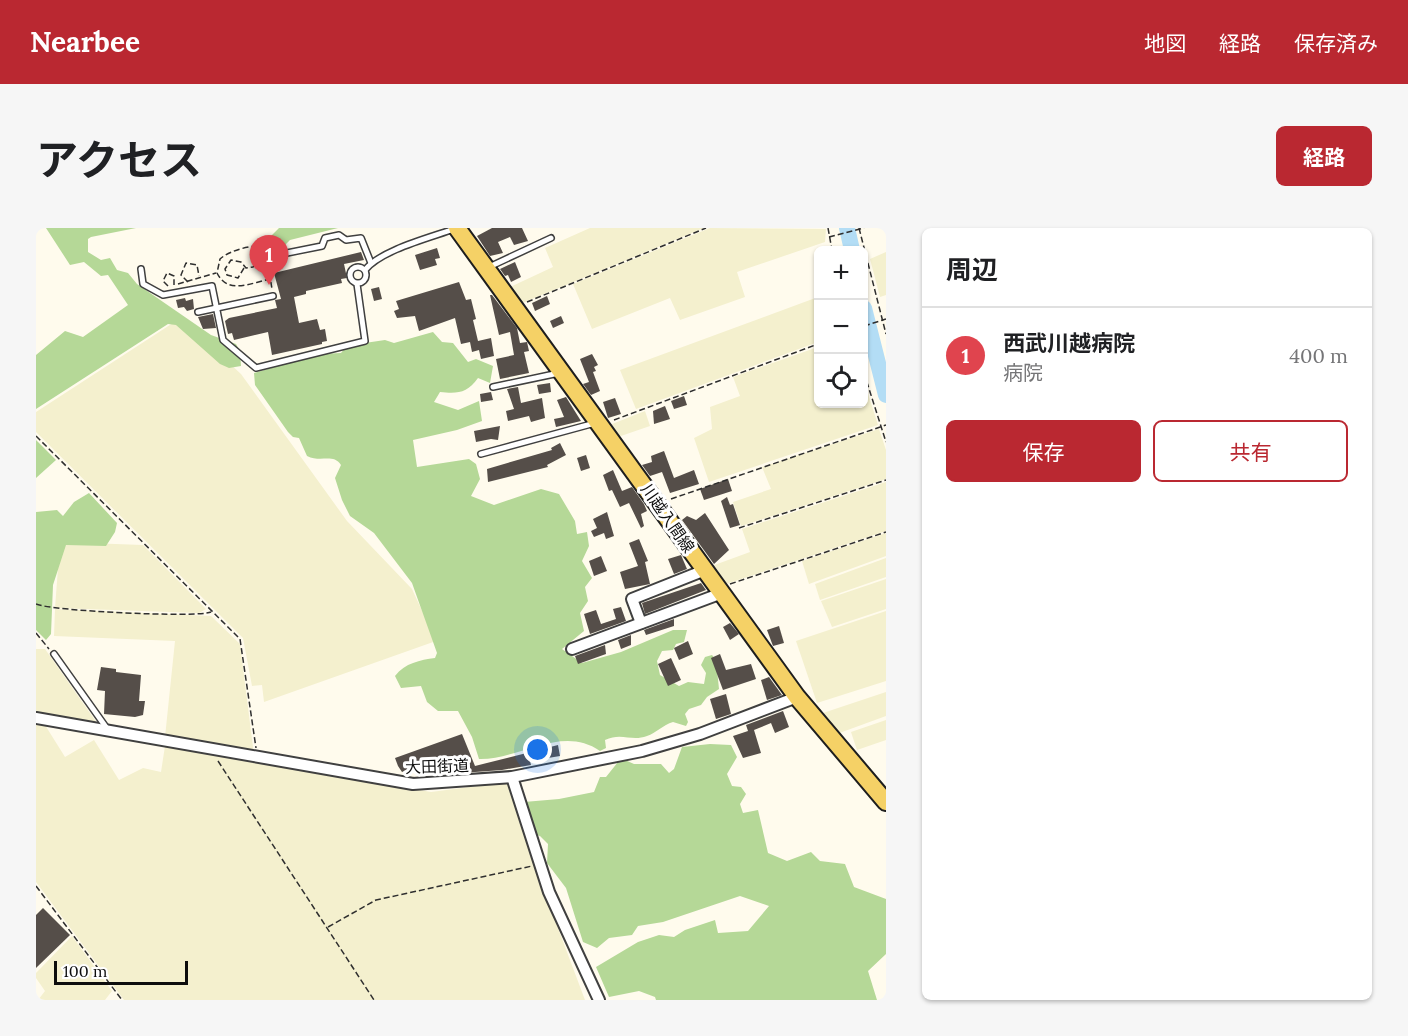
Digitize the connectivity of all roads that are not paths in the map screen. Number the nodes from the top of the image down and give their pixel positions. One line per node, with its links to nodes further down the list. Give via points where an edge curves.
1 (457, 228): 4 (lane, via 395,249); 5 (main road, 川越入間線)
2 (551, 238): 5 (lane)
3 (287, 253): 4 (lane, via 322,246 325,238 342,235 346,240 361,238)
4 (371, 263): 7 (lane)
5 (487, 268): 12 (main road, 川越入間線)
6 (141, 270): 10 (lane, via 143,284 163,296 212,286)
7 (365, 270): 8 (lane, via 365,280); 8 (lane, via 356,267 351,271 350,277)
8 (357, 284): 10 (lane, via 365,341 256,368 223,340)
9 (273, 296): 10 (lane)
10 (217, 308): 11 (lane)
11 (198, 312)
12 (562, 372): 13 (lane); 14 (main road, 川越入間線)
13 (493, 387)
14 (600, 425): 15 (lane); 16 (main road, 川越入間線)
15 (481, 454)
16 (705, 570): 17 (main road, 川越入間線); 18 (street, via 632,599)
17 (721, 591): 18 (street); 21 (main road, 川越入間線)
18 (641, 623): 19 (street)
19 (573, 650)
20 (54, 654): 23 (lane)
21 (797, 697): 24 (street, 大田街道, via 700,734 642,751); 25 (main road, 川越入間線)
22 (36, 718): 23 (street, 大田街道)
23 (108, 731): 24 (street, 大田街道, via 413,784)
24 (512, 777): 26 (street, via 539,864)
25 (886, 802)
26 (599, 1000)

